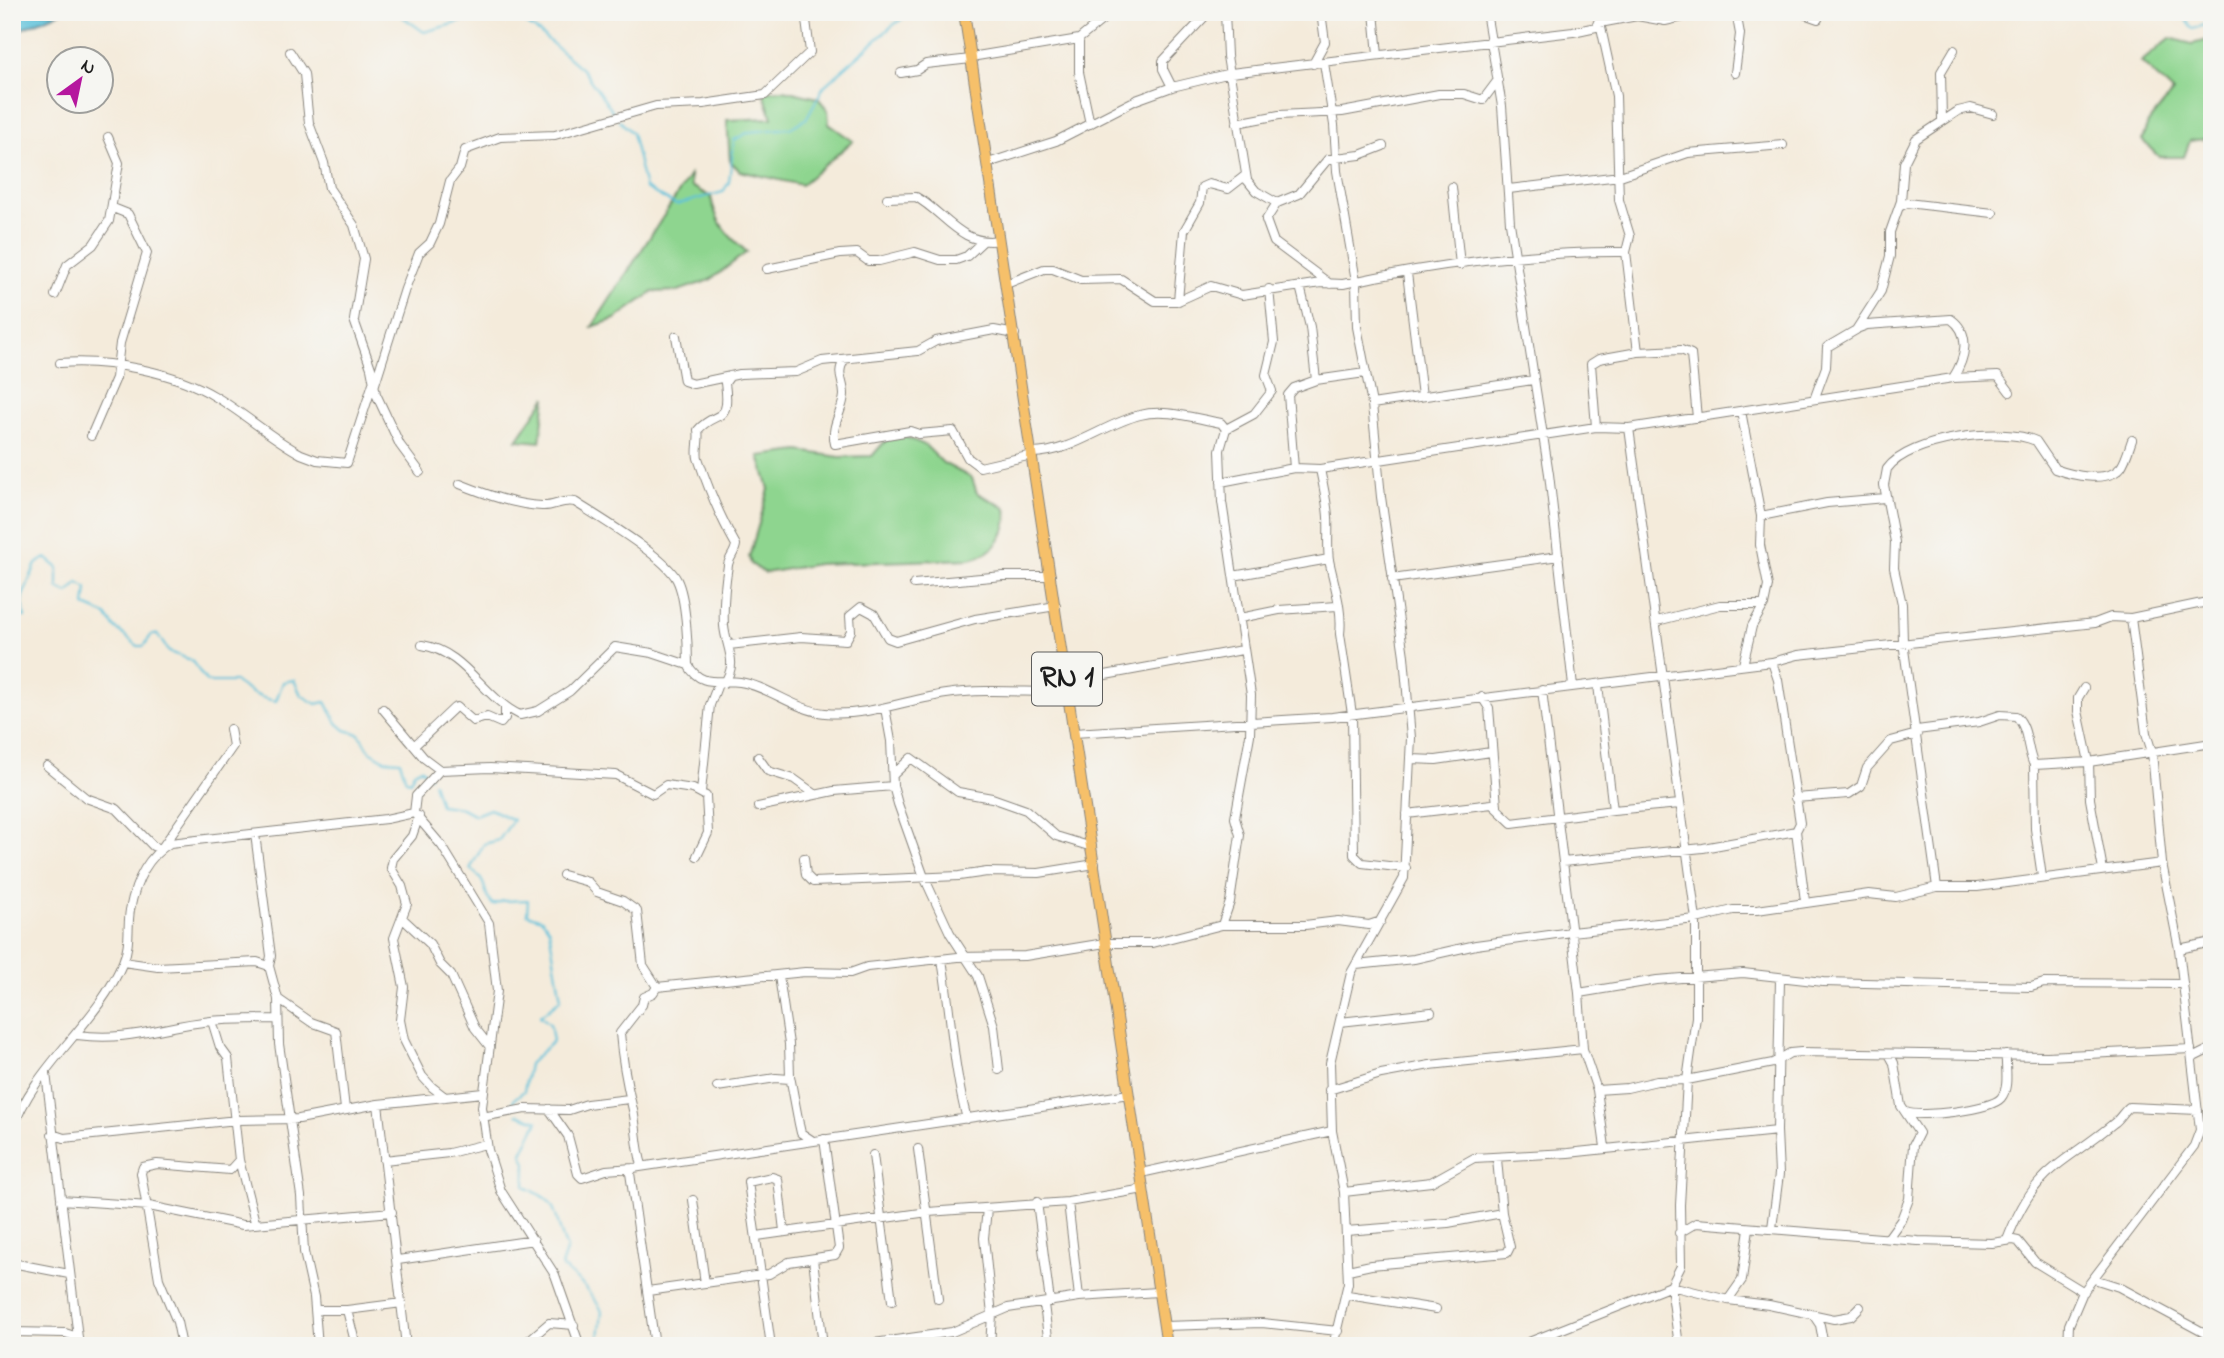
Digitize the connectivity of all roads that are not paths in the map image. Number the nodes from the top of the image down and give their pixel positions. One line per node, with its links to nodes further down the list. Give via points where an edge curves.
1 (805, 12): 73 (street, via 810,52 765,95 656,106 555,135 500,137 465,150 450,181 439,224 419,253)
2 (964, 12): 20 (main road, RN 1)
3 (1112, 12): 15 (street)
4 (1209, 12): 27 (street, via 1163,61)
5 (1225, 12): 24 (street)
6 (1321, 12): 22 (street, via 1325,42)
7 (1374, 12): 19 (street)
8 (1486, 12): 16 (street)
9 (1602, 12): 14 (street)
10 (1705, 12): 14 (street, via 1665,21 1637,16)
11 (1736, 12): 25 (street, via 1740,34)
12 (1798, 12): 13 (street)
13 (1818, 19)
14 (1600, 23): 16 (street, via 1573,32); 39 (street, via 1616,96)
15 (1079, 39): 20 (street); 32 (street, via 1079,72)
16 (1490, 42): 19 (street); 26 (street)
17 (1954, 50): 30 (street, via 1941,72)
18 (290, 52): 73 (street, via 304,74 309,123 329,188 354,225 362,253 355,320)
19 (1378, 55): 21 (street)
20 (971, 58): 23 (street, via 926,64); 37 (main road, RN 1)
21 (1324, 63): 22 (street); 28 (street)
22 (1313, 64): 24 (street)
23 (901, 73)
24 (1231, 73): 27 (street); 31 (street)
25 (1735, 73)
26 (1498, 80): 28 (street, via 1483,100 1438,94); 41 (street)
27 (1172, 87): 32 (street)
28 (1332, 111): 31 (street); 36 (street)
29 (1993, 114): 30 (street, via 1971,108)
30 (1942, 120): 44 (street, via 1908,151)
31 (1237, 123): 38 (street)
32 (1090, 124): 37 (street, via 1056,141)
33 (108, 137): 45 (street, via 119,163)
34 (1783, 145): 39 (street, via 1688,153)
35 (1383, 146): 36 (street)
36 (1337, 157): 43 (street, via 1322,165 1299,194); 54 (street)
37 (988, 163): 47 (main road, RN 1)
38 (1246, 175): 43 (street, via 1250,187); 60 (street, via 1228,189 1209,184 1202,187 1200,203 1184,231)
39 (1620, 176): 41 (street); 49 (street, via 1619,200 1630,236)
40 (1452, 187): 51 (street)
41 (1510, 189): 50 (street)
42 (887, 198): 48 (street, via 916,197 954,228)
43 (1277, 203): 56 (street, via 1266,220 1272,239)
44 (1899, 207): 46 (street, via 1908,203); 61 (street, via 1890,232 1881,291)
45 (113, 208): 59 (street, via 93,245 67,265); 67 (street, via 128,215 147,253 120,343)
46 (1993, 213)
47 (999, 240): 48 (street); 55 (main road, RN 1)
48 (982, 242): 52 (street, via 956,260 915,252 868,261 857,253)
49 (1626, 252): 50 (street); 64 (street)
50 (1516, 257): 51 (street); 72 (street)
51 (1460, 265): 53 (street)
52 (767, 269)
53 (1407, 273): 54 (street); 75 (street)
54 (1356, 281): 56 (street); 68 (street)
55 (1006, 284): 60 (street, via 1052,269 1081,280 1121,279 1155,301); 62 (main road, RN 1)
56 (1331, 284): 57 (street)
57 (1300, 286): 58 (street); 71 (street)
58 (1269, 289): 60 (street, via 1242,295 1211,286); 82 (street, via 1274,342 1266,375 1272,391 1254,414)
59 (55, 295)
60 (1178, 301)
61 (1856, 330): 70 (street, via 1867,325 1951,319 1964,337 1964,358); 76 (street, via 1827,347 1826,367)
62 (1015, 334): 65 (street, via 994,330 936,341 918,351); 86 (main road, RN 1)
63 (676, 336): 69 (street, via 687,384)
64 (1638, 352): 79 (street, via 1681,350 1691,354); 80 (street, via 1591,364)
65 (845, 359): 69 (street, via 822,361 796,372); 86 (street, via 838,375 844,399 836,414 835,443 910,431 953,431 968,458 980,467)
66 (60, 363): 67 (street)
67 (120, 366): 73 (street, via 190,384 301,454 347,463); 84 (street)
68 (1364, 373): 71 (street); 77 (street)
69 (730, 376): 110 (street, via 722,414 698,430 697,456 712,501 736,545 728,563 725,595 724,627)
70 (1954, 378): 74 (street, via 1998,376); 76 (street)
71 (1316, 380): 88 (street, via 1288,395)
72 (1533, 380): 75 (street); 83 (street)
73 (374, 383): 90 (street, via 400,445)
74 (2010, 392)
75 (1422, 396): 77 (street)
76 (1815, 397): 78 (street)
77 (1372, 404): 87 (street)
78 (1741, 411): 79 (street); 94 (street)
79 (1697, 418): 81 (street)
80 (1596, 427): 81 (street); 83 (street)
81 (1629, 428): 107 (street)
82 (1226, 429): 86 (street, via 1222,423 1151,413); 91 (street, via 1220,450)
83 (1542, 434): 87 (street); 95 (street)
84 (91, 436)
85 (2132, 440): 93 (street, via 2114,473 2093,476 2055,469 2039,444 2025,437 1960,435 1892,462 1884,477)
86 (1032, 454): 97 (main road, RN 1)
87 (1378, 458): 89 (street); 99 (street)
88 (1294, 468): 89 (street); 91 (street)
89 (1320, 469): 96 (street)
90 (420, 472)
91 (1222, 482): 98 (street)
92 (460, 484): 113 (street, via 487,496 537,506 575,502 657,558 680,588)
93 (1885, 498): 94 (street); 108 (street, via 1895,542)
94 (1761, 516): 104 (street, via 1760,545 1768,586)
95 (1559, 556): 99 (street); 118 (street)
96 (1329, 559): 98 (street); 103 (street)
97 (1051, 576): 100 (street); 102 (main road, RN 1)
98 (1233, 576): 105 (street)
99 (1392, 579): 125 (street)
100 (914, 584)
101 (2212, 601): 106 (street)
102 (1056, 606): 110 (street, via 975,619 896,641 888,638 874,614 861,607 850,616 846,640 801,636); 119 (main road, RN 1)
103 (1336, 606): 105 (street); 127 (street, via 1342,621)
104 (1764, 606): 107 (street, via 1720,605); 114 (street, via 1752,626)
105 (1240, 618): 111 (street)
106 (2131, 618): 108 (street); 135 (street)
107 (1657, 621): 115 (street)
108 (1903, 642): 112 (street, via 1798,654); 130 (street)
109 (422, 645): 123 (street, via 452,655)
110 (729, 645): 116 (street, via 732,671)
111 (1242, 650): 119 (street); 128 (street, via 1251,695)
112 (1772, 662): 114 (street); 146 (street, via 1779,680)
113 (688, 665): 116 (street, via 697,676); 123 (street, via 615,647 591,674 538,712 520,715)
114 (1743, 665): 115 (street)
115 (1663, 676): 117 (street); 147 (street)
116 (721, 683): 124 (street, via 739,682 822,713); 144 (street, via 710,705)
117 (1598, 685): 118 (street); 150 (street)
118 (1573, 686): 121 (street)
119 (1068, 687): 124 (street, via 972,691); 131 (main road, RN 1)
120 (2084, 688): 138 (street, via 2078,711)
121 (1542, 690): 122 (street); 153 (street)
122 (1482, 697): 125 (street); 134 (street, via 1489,708)
123 (505, 708): 133 (street, via 501,723 487,717 474,721 454,708)
124 (885, 708): 142 (street)
125 (1410, 708): 127 (street); 137 (street)
126 (383, 709): 133 (street)
127 (1352, 714): 128 (street); 164 (street, via 1354,855 1362,863)
128 (1249, 722): 131 (street); 174 (street, via 1235,818 1240,835)
129 (230, 729): 157 (street, via 233,746)
130 (1917, 732): 139 (street, via 2000,715 2017,716); 146 (street, via 1891,741 1867,768 1861,786 1849,794); 169 (street)
131 (1074, 733): 156 (main road, RN 1)
132 (2212, 743): 135 (street)
133 (414, 746): 141 (street)
134 (1490, 752): 137 (street); 148 (street)
135 (2152, 752): 138 (street); 162 (street)
136 (758, 757): 145 (street, via 768,771 794,779)
137 (1411, 759): 151 (street)
138 (2089, 762): 139 (street); 165 (street, via 2090,799)
139 (2034, 765): 168 (street, via 2035,830)
140 (47, 766): 157 (street, via 86,798 117,809 153,846)
141 (440, 770): 144 (street, via 616,775 653,794 666,785); 152 (street, via 419,790)
142 (894, 774): 143 (street); 156 (street, via 911,758 958,792 1026,810 1056,836)
143 (892, 786): 145 (street); 167 (street)
144 (701, 792): 159 (street, via 706,796 708,833)
145 (815, 794): 149 (street)
146 (1795, 798): 154 (street, via 1800,823)
147 (1680, 804): 150 (street); 158 (street)
148 (1497, 806): 151 (street); 153 (street, via 1513,823)
149 (758, 807)
150 (1613, 810): 153 (street)
151 (1407, 814): 164 (street)
152 (417, 815): 155 (street); 171 (street, via 412,836 391,868 407,904); 196 (street, via 442,846 489,923 497,991)
153 (1559, 819): 161 (street)
154 (1796, 831): 158 (street); 170 (street)
155 (255, 834): 157 (street, via 170,843); 183 (street)
156 (1092, 847): 163 (main road, RN 1)
157 (162, 849): 181 (street, via 140,876)
158 (1686, 850): 161 (street); 172 (street)
159 (697, 856)
160 (804, 858): 167 (street, via 806,875 813,882)
161 (1563, 862): 175 (street)
162 (2162, 863): 165 (street); 178 (street)
163 (1095, 864): 167 (street, via 1040,873); 177 (main road, RN 1)
164 (1406, 868): 173 (street)
165 (2103, 870): 168 (street)
166 (563, 875): 188 (street, via 588,882 597,892 637,911 643,965)
167 (924, 877): 179 (street, via 950,933)
168 (2042, 877): 169 (street, via 1977,887)
169 (1937, 887): 170 (street, via 1896,897 1868,894)
170 (1805, 901): 172 (street)
171 (402, 918): 196 (street, via 430,944); 212 (street, via 394,938 404,987 400,1020 404,1040 422,1076)
172 (1696, 919): 175 (street); 184 (street)
173 (1381, 921): 174 (street, via 1369,925 1338,921); 182 (street)
174 (1222, 925): 177 (street, via 1152,943)
175 (1571, 932): 182 (street); 189 (street)
176 (2212, 942): 178 (street)
177 (1105, 943): 179 (street, via 1024,956); 211 (main road, RN 1)
178 (2179, 948): 187 (street)
179 (967, 957): 180 (street); 203 (street, via 994,1026)
180 (942, 960): 185 (street, via 867,967 850,973); 220 (street)
181 (123, 962): 183 (street, via 158,967 257,962); 195 (street)
182 (1356, 965): 194 (street, via 1346,988)
183 (269, 967): 190 (street)
184 (1697, 975): 186 (street, via 1743,972); 189 (street); 206 (street)
185 (779, 976): 188 (street); 205 (street)
186 (1780, 979): 187 (street, via 2031,987 2043,983); 202 (street)
187 (2182, 984): 200 (street)
188 (657, 987): 213 (street, via 644,997 620,1033)
189 (1579, 993): 198 (street)
190 (278, 999): 192 (street); 215 (street, via 336,1031)
191 (1431, 1012): 194 (street)
192 (277, 1019): 193 (street); 222 (street)
193 (212, 1021): 195 (street, via 134,1037); 221 (street, via 228,1059)
194 (1340, 1023): 208 (street)
195 (77, 1035): 204 (street)
196 (490, 1047): 210 (street)
197 (2212, 1048): 200 (street)
198 (1583, 1049): 208 (street, via 1430,1065); 209 (street)
199 (1889, 1054): 201 (street); 202 (street, via 1801,1052); 218 (street)
200 (2192, 1054): 201 (street); 217 (street)
201 (2006, 1055): 218 (street, via 2003,1095 1993,1104 1949,1113)
202 (1778, 1059): 206 (street); 225 (street)
203 (999, 1070)
204 (46, 1073): 223 (street, via 25,1100); 226 (street)
205 (790, 1079): 207 (street); 228 (street, via 801,1133)
206 (1687, 1080): 209 (street); 229 (street)
207 (717, 1087)
208 (1329, 1090): 224 (street)
209 (1597, 1090): 231 (street)
210 (483, 1093): 212 (street); 219 (street)
211 (1129, 1094): 220 (street); 238 (main road, RN 1)
212 (445, 1097): 214 (street)
213 (629, 1098): 216 (street, via 569,1110); 237 (street)
214 (378, 1104): 215 (street); 236 (street)
215 (345, 1109): 222 (street)
216 (549, 1109): 219 (street); 237 (street, via 568,1136 582,1178)
217 (2198, 1110): 262 (street, via 2129,1107 2116,1122 2036,1182 2021,1203); 269 (street, via 2200,1130 2194,1146)
218 (1906, 1112): 260 (street, via 1919,1133 1913,1146 1909,1199)
219 (482, 1117): 230 (street)
220 (967, 1119): 227 (street)
221 (237, 1120): 222 (street); 226 (street, via 64,1139); 235 (street)
222 (289, 1120): 251 (street)
223 (12, 1131)
224 (1332, 1131): 238 (street); 240 (street)
225 (1777, 1131): 229 (street); 255 (street, via 1779,1174)
226 (52, 1134): 241 (street)
227 (824, 1139): 228 (street); 253 (street)
228 (813, 1141): 237 (street)
229 (1686, 1142): 231 (street); 258 (street)
230 (486, 1144): 236 (street); 261 (street, via 502,1191)
231 (1605, 1147): 234 (street)
232 (918, 1149): 248 (street)
233 (873, 1155): 250 (street)
234 (1497, 1159): 240 (street, via 1475,1158 1430,1182); 249 (street)
235 (239, 1160): 245 (street, via 230,1170 148,1165 141,1173); 252 (street)
236 (384, 1160): 247 (street)
237 (637, 1166): 272 (street, via 630,1173)
238 (1141, 1173): 239 (main road, RN 1)
239 (1144, 1189): 244 (street); 273 (main road, RN 1)
240 (1344, 1192): 257 (street)
241 (61, 1200): 245 (street); 267 (street)
242 (693, 1200): 270 (street)
243 (1037, 1202): 244 (street); 246 (street); 281 (street)
244 (1068, 1202): 276 (street)
245 (146, 1206): 252 (street, via 243,1225); 295 (street, via 159,1279)
246 (987, 1209): 248 (street); 286 (street, via 984,1238)
247 (392, 1212): 251 (street, via 334,1214); 264 (street)
248 (928, 1212): 250 (street); 277 (street)
249 (1502, 1213): 257 (street, via 1448,1223); 266 (street, via 1510,1247 1502,1255)
250 (883, 1218): 253 (street); 279 (street)
251 (303, 1222): 252 (street); 284 (street)
252 (255, 1223)
253 (837, 1224): 256 (street); 263 (street, via 838,1252)
254 (1749, 1228): 255 (street); 258 (street, via 1696,1223); 278 (street, via 1742,1280)
255 (1772, 1228): 260 (street)
256 (784, 1231): 259 (street); 259 (street, via 778,1180 772,1177 748,1182)
257 (1346, 1231): 266 (street)
258 (1679, 1233): 271 (street, via 1681,1266)
259 (757, 1236): 268 (street)
260 (1888, 1238): 262 (street)
261 (534, 1240): 264 (street); 288 (street, via 555,1275)
262 (2007, 1240): 274 (street, via 2018,1241 2035,1262)
263 (813, 1259): 268 (street, via 789,1262 777,1272); 303 (street)
264 (398, 1260): 280 (street)
265 (12, 1263): 267 (street)
266 (1348, 1270): 275 (street)
267 (69, 1274): 293 (street)
268 (761, 1275): 270 (street); 302 (street)
269 (2094, 1279): 274 (street); 292 (street, via 2119,1287)
270 (705, 1283): 272 (street)
271 (1671, 1286): 278 (street); 309 (street); 310 (street)
272 (648, 1291): 301 (street)
273 (1158, 1292): 276 (street); 289 (main road, RN 1)
274 (2084, 1292): 312 (street, via 2068,1325)
275 (1348, 1295): 283 (street); 290 (street)
276 (1079, 1297): 281 (street)
277 (938, 1299)
278 (1728, 1300): 287 (street)
279 (892, 1301)
280 (402, 1303): 285 (street); 298 (street)
281 (1047, 1303): 286 (street); 306 (street)
282 (1860, 1307): 287 (street, via 1843,1319)
283 (1436, 1309)
284 (315, 1310): 285 (street); 296 (street)
285 (347, 1310): 297 (street)
286 (992, 1315): 294 (street, via 953,1332); 305 (street)
287 (1814, 1316): 311 (street)
288 (574, 1325): 299 (street, via 549,1323); 300 (street)
289 (1164, 1326): 290 (street, via 1262,1323); 307 (main road, RN 1)
290 (1338, 1331): 308 (street)
291 (12, 1332): 293 (street, via 65,1333)
292 (2212, 1337)
293 (79, 1341)
294 (878, 1344): 304 (street)
295 (182, 1346)
296 (318, 1346)
297 (356, 1346)
298 (406, 1346)
299 (522, 1346)
300 (580, 1346)
301 (655, 1346)
302 (771, 1346)
303 (823, 1346)
304 (853, 1346)
305 (989, 1346)
306 (1049, 1346)
307 (1167, 1346)
308 (1334, 1346)
309 (1519, 1346)
310 (1679, 1346)
311 (1824, 1346)
312 (2068, 1346)

